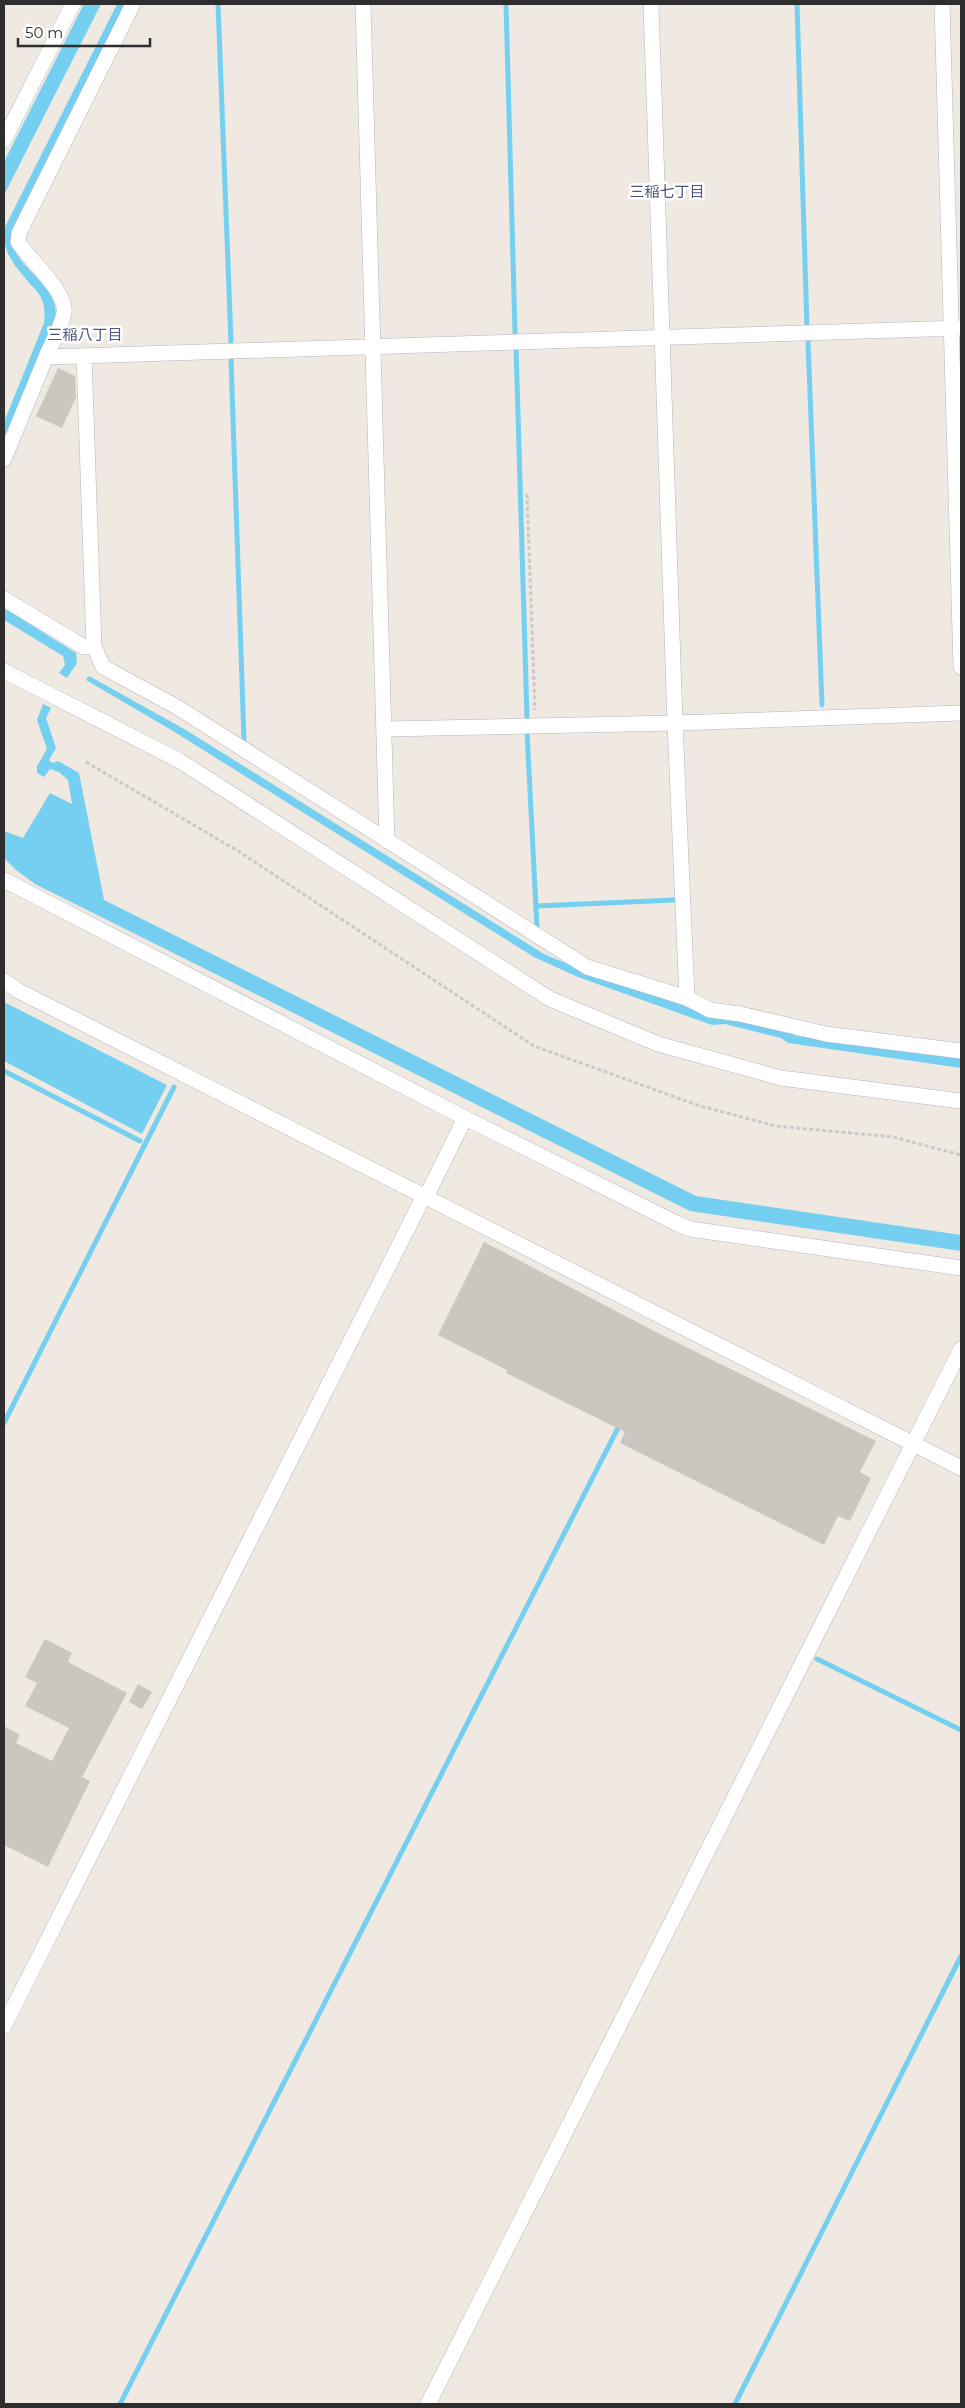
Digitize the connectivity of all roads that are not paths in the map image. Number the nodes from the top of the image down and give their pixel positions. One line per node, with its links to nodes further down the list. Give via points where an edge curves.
1 (73, 4): 6 (street)
2 (133, 4): 11 (street, via 19,233 18,242 60,296 64,312)
3 (363, 4): 9 (street)
4 (651, 4): 8 (street)
5 (942, 4): 7 (street)
6 (4, 140)
7 (956, 328): 8 (street); 15 (street)
8 (661, 336): 9 (street); 18 (street)
9 (373, 346): 10 (street); 19 (street)
10 (84, 356): 11 (street); 14 (street)
11 (46, 357): 12 (street)
12 (4, 459)
13 (4, 599): 14 (street, via 84,647)
14 (94, 646): 20 (street, via 102,667 177,707)
15 (961, 666)
16 (4, 671): 25 (street, via 180,761 550,999 573,1010 658,1044 782,1078)
17 (961, 713): 18 (street)
18 (675, 723): 19 (street); 23 (street)
19 (385, 729): 20 (street)
20 (387, 841): 23 (street, via 587,968)
21 (4, 880): 26 (street)
22 (4, 981): 27 (street)
23 (687, 998): 24 (street, via 710,1010 826,1034)
24 (961, 1051)
25 (961, 1101)
26 (465, 1118): 27 (street); 28 (street, via 690,1229)
27 (425, 1196): 30 (street); 32 (street)
28 (961, 1268)
29 (961, 1349): 30 (street)
30 (913, 1443): 31 (street); 33 (street)
31 (961, 1468)
32 (4, 2026)
33 (428, 2404)

